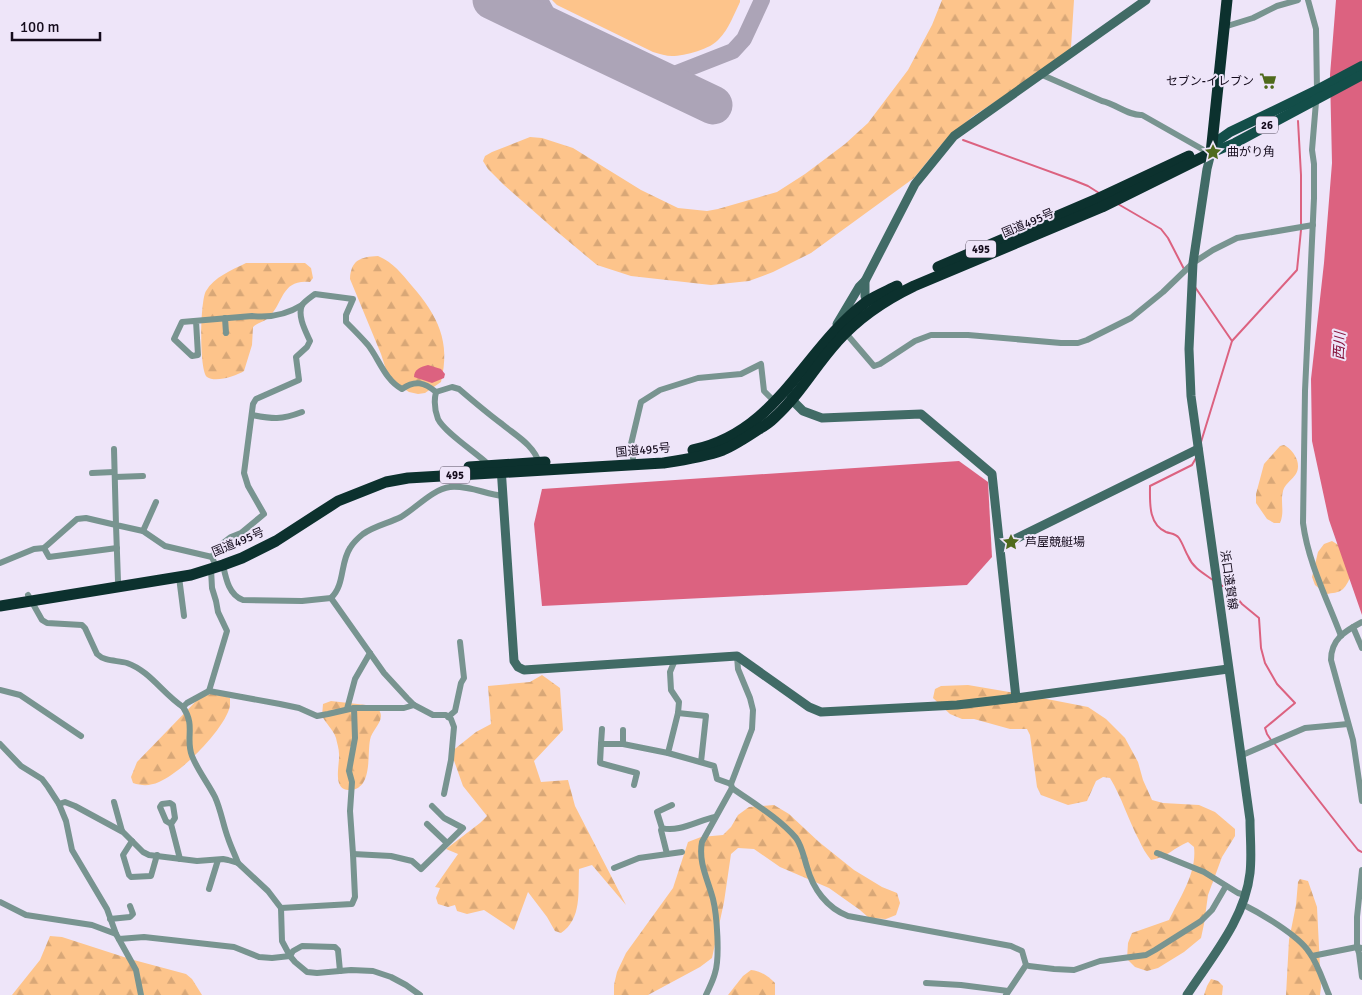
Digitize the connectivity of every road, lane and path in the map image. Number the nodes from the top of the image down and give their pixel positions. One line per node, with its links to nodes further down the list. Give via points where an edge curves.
1 (1146, 0): 7 (street)
2 (1227, 0): 5 (highway)
3 (1298, 0): 5 (street)
4 (1308, 0): 9 (street, via 1316,29)
5 (1224, 27): 10 (highway)
6 (1362, 66): 9 (main road, 26)
7 (1040, 74): 10 (street, via 1136,116 1142,115); 14 (street, via 954,136 915,184)
8 (1362, 75): 9 (main road, 26)
9 (1319, 93): 10 (main road, 26, via 1230,132); 12 (street, via 1312,150)
10 (1209, 149): 11 (highway, 国道495号 / 495); 13 (street, 浜口遠賀線)
11 (1100, 203): 15 (highway, 国道495号 / 495, via 907,281); 19 (highway, 国道495号 / 495, via 893,296)
12 (1313, 225): 13 (street, via 1237,238); 54 (street, via 1303,523 1312,562)
13 (1193, 263): 19 (street, via 1131,318 1078,343 931,335 915,340 874,366); 29 (street, 浜口遠賀線, via 1189,349)
14 (865, 281): 15 (street); 21 (street)
15 (867, 302): 19 (highway, 国道495号 / 495)
16 (302, 305): 17 (street, via 280,315); 23 (street, via 315,294 353,299 346,322 368,345 395,385 402,389 414,382); 27 (street, via 301,318 310,341 296,357 299,380 256,399 252,404)
17 (225, 318): 18 (street); 20 (street)
18 (196, 321): 18 (street, via 182,322 174,338 192,356 198,355)
19 (843, 329): 21 (highway, 国道495号 / 495); 24 (highway, 国道495号 / 495)
20 (226, 332)
21 (829, 338): 22 (highway, 国道495号 / 495)
22 (789, 387): 24 (street); 25 (highway, 国道495号 / 495)
23 (436, 392): 31 (street, via 452,387 459,389 523,440); 32 (street, via 439,421)
24 (792, 400): 32 (highway, 国道495号 / 495, via 774,419 746,438 723,450 697,457 663,463); 40 (street, via 803,411 822,418 921,414 992,474)
25 (775, 402): 30 (highway, 国道495号 / 495, via 748,426 719,442 664,456); 30 (street, via 764,391 761,364 741,374 698,378 660,390 641,402 631,444)
26 (302, 412): 27 (street, via 275,419)
27 (252, 416): 44 (street, via 244,473 264,514 218,547)
28 (114, 449): 34 (street)
29 (1198, 449): 40 (street); 60 (street, 浜口遠賀線)
30 (633, 458): 31 (highway, 国道495号 / 495)
31 (539, 463): 32 (highway, 国道495号 / 495)
32 (497, 468): 36 (street); 44 (highway, 国道495号 / 495, via 402,472 357,485 256,544)
33 (92, 473): 34 (street)
34 (115, 474): 35 (street); 38 (street)
35 (143, 476)
36 (503, 496): 47 (street, via 449,487 401,517 364,534 349,549 340,584); 59 (street, via 514,661 518,666 524,670)
37 (156, 502): 39 (street)
38 (116, 525): 39 (street); 41 (street, via 77,519); 42 (street)
39 (143, 531): 44 (street, via 165,546)
40 (1001, 546): 63 (street)
41 (44, 548): 42 (street, via 49,557); 43 (street)
42 (117, 548): 46 (street)
43 (0, 562)
44 (215, 563): 45 (highway, 国道495号 / 495); 46 (highway, 国道495号 / 495); 47 (street, via 237,598 243,600); 62 (street, via 212,588 227,631)
45 (179, 577): 48 (highway, 国道495号 / 495); 51 (street)
46 (118, 581): 48 (highway, 国道495号 / 495)
47 (331, 598): 57 (street)
48 (30, 599): 49 (highway, 国道495号 / 495); 50 (highway, 国道495号 / 495); 65 (street, via 42,620 82,625 100,657 125,662 139,669)
49 (0, 600)
50 (0, 606)
51 (184, 616)
52 (1362, 622): 53 (street)
53 (1353, 627): 54 (street); 56 (street)
54 (1341, 636): 70 (street, via 1332,645 1331,660)
55 (460, 642): 69 (street, via 464,678 455,711)
56 (1362, 648)
57 (370, 653): 64 (street); 67 (street, via 352,686)
58 (737, 656): 59 (street); 63 (street, via 821,712 958,705); 81 (street, via 753,720)
59 (674, 660): 68 (street, via 670,672 671,690 679,702)
60 (1228, 669): 63 (street); 78 (street, 浜口遠賀線)
61 (0, 690): 73 (street, via 20,695)
62 (209, 691): 65 (street); 67 (street, via 299,708 317,716)
63 (1016, 698)
64 (414, 705): 66 (street); 69 (street, via 433,715)
65 (183, 707): 102 (street, via 190,721 189,748 214,797)
66 (354, 708): 67 (street); 97 (street, via 355,738 350,772)
67 (347, 709)
68 (678, 713): 77 (street); 79 (street, via 706,716)
69 (448, 717): 82 (street, via 454,727)
70 (1348, 724): 78 (street, via 1304,728); 83 (street)
71 (602, 729): 75 (street)
72 (623, 730): 76 (street)
73 (81, 736)
74 (0, 744): 85 (street, via 21,766 42,780)
75 (601, 744): 76 (street); 80 (street, via 600,767 637,772)
76 (623, 744): 77 (street)
77 (668, 753): 79 (street)
78 (1240, 756): 107 (street, 浜口遠賀線, via 1251,849 1250,874)
79 (701, 762): 81 (street, via 714,766 716,779)
80 (634, 785)
81 (731, 786): 88 (street); 116 (street, via 797,840 813,884 841,913 1011,946 1022,951)
82 (444, 794)
83 (1362, 801)
84 (114, 802): 92 (street)
85 (59, 804): 92 (street, via 65,802 75,806); 111 (street, via 72,850)
86 (672, 805): 91 (street, via 657,812)
87 (432, 806): 94 (street, via 444,818 463,828)
88 (715, 818): 91 (street, via 668,830); 123 (street, via 700,852 713,901 716,928 716,972)
89 (171, 824): 100 (street)
90 (427, 824): 94 (street)
91 (662, 828): 98 (street)
92 (122, 831): 93 (street)
93 (132, 841): 99 (street, via 143,852); 99 (street, via 123,856 129,876 151,876)
94 (448, 843): 97 (street, via 421,869 412,861 391,856)
95 (682, 852): 98 (street)
96 (1157, 853): 105 (street, via 1204,872)
97 (353, 854): 110 (street, via 352,904)
98 (667, 854): 103 (street, via 639,858)
99 (157, 855): 100 (street)
100 (180, 859): 101 (street)
101 (218, 860): 102 (street); 106 (street)
102 (238, 863): 110 (street)
103 (614, 868)
104 (1362, 870): 113 (street, via 1357,917)
105 (1226, 886): 107 (street); 116 (street, via 1212,910 1201,921 1146,955 1100,961 1074,970)
106 (209, 888)
107 (1243, 900): 115 (street, via 1295,937); 124 (street, 浜口遠賀線, via 1229,930)
108 (0, 902): 112 (street, via 26,915 92,925)
109 (130, 906): 111 (street, via 133,914 130,917)
110 (281, 908): 114 (street, via 282,941)
111 (110, 919): 112 (street)
112 (118, 937): 114 (street, via 234,947 259,957); 121 (street, via 136,970)
113 (1359, 947): 115 (street); 118 (street)
114 (290, 956): 117 (street, via 307,972); 117 (street, via 302,946 335,947)
115 (1312, 956): 125 (street)
116 (1026, 965): 120 (street)
117 (340, 971): 122 (street, via 373,971 391,977)
118 (1362, 977)
119 (926, 983): 120 (street)
120 (1007, 993)
121 (141, 995)
122 (420, 995)
123 (706, 995)
124 (1187, 995)
125 (1329, 995)

